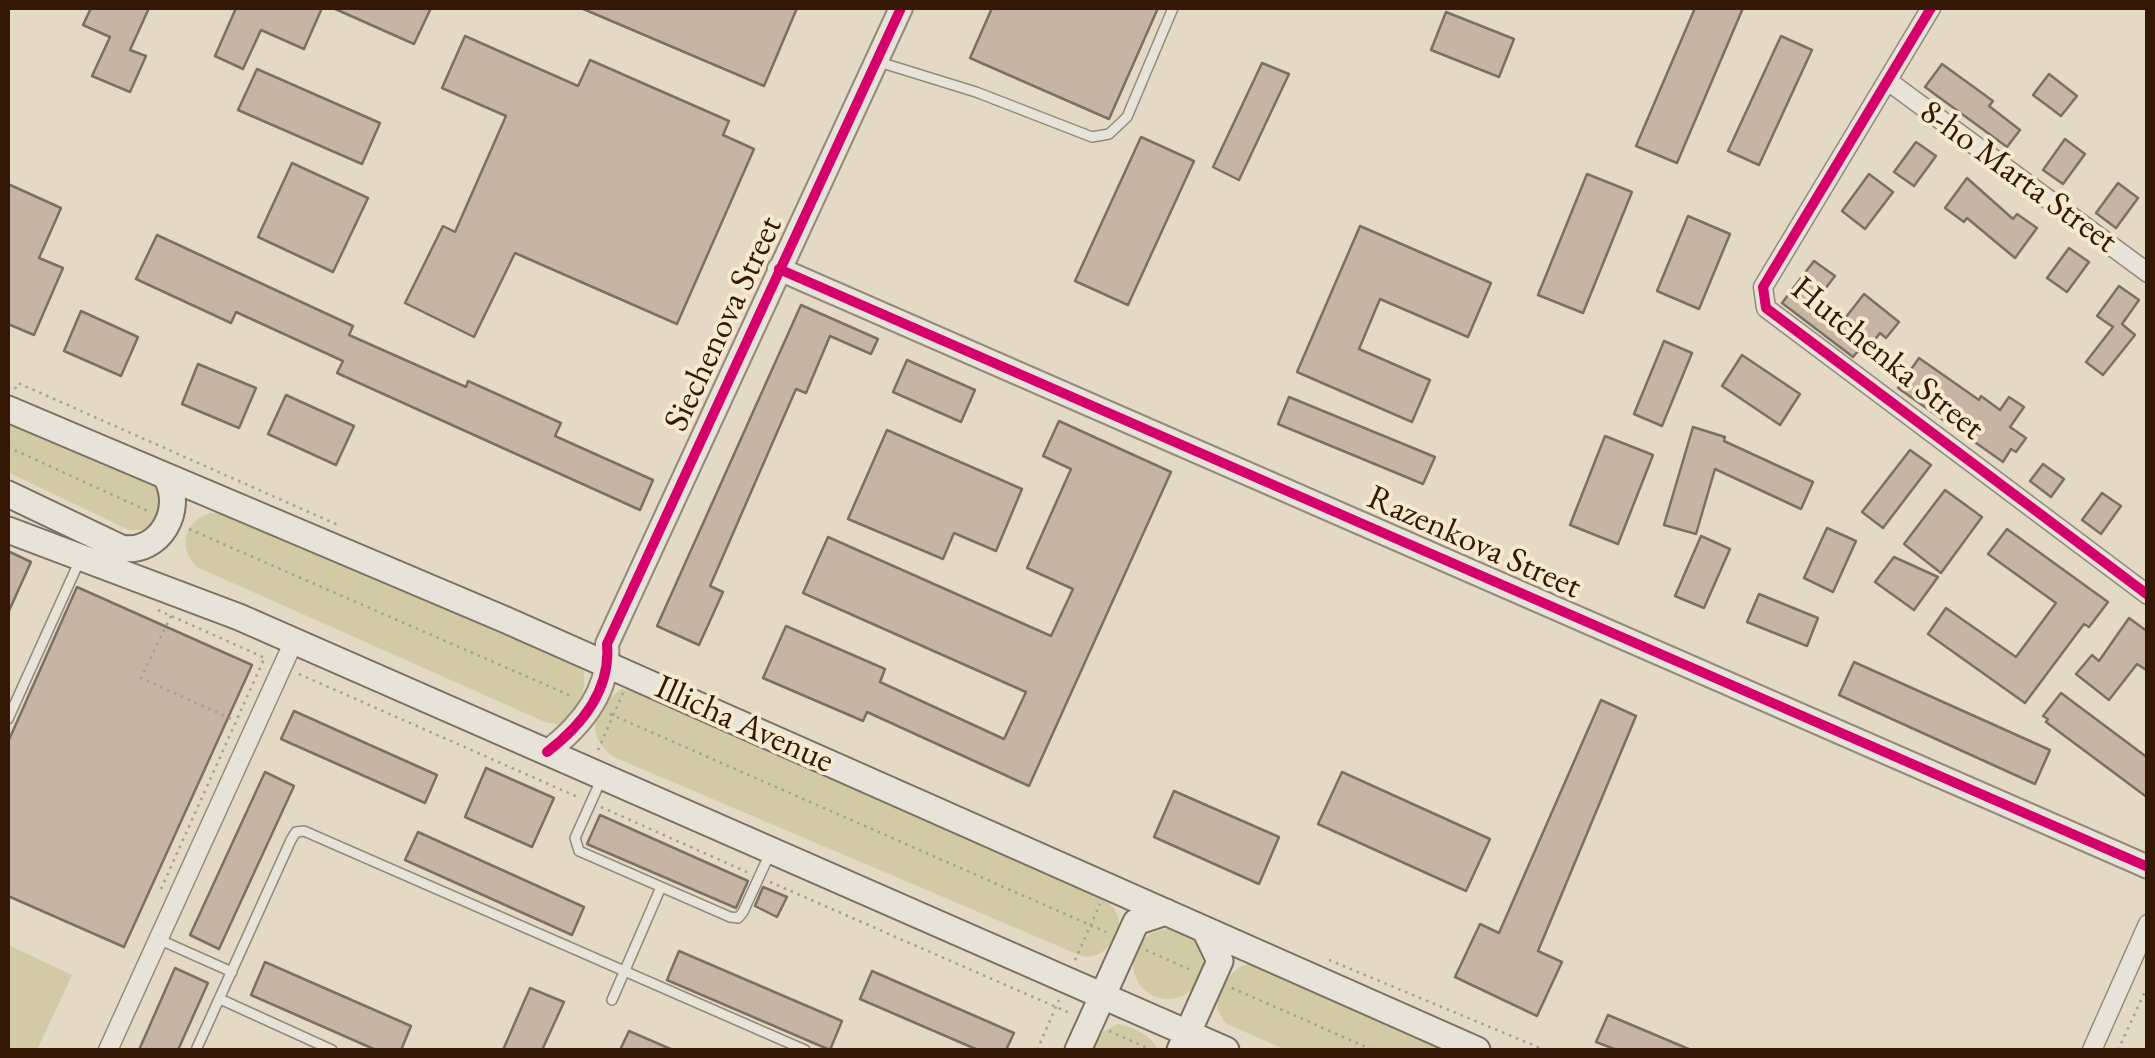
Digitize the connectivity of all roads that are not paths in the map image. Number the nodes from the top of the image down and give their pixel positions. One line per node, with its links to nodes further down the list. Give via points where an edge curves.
1 (902, 8): 4 (street, Siechenova Street)
2 (1173, 8): 4 (lane, via 1127,116 1109,134 1092,137)
3 (1931, 8): 5 (street, Hutchenka Street)
4 (877, 61): 6 (street, Siechenova Street)
5 (1888, 81): 7 (street, 8-ho Marta Street); 14 (street, Hutchenka Street, via 1763,287 1766,308)
6 (780, 268): 17 (street, Siechenova Street, via 607,644); 22 (street, Razenkova Street)
7 (2148, 273)
8 (8, 409): 9 (main road, Illicha Avenue)
9 (166, 477): 10 (main road, via 175,498 168,520 144,548 134,550); 17 (main road, Illicha Avenue)
10 (8, 494)
11 (8, 511): 15 (main road)
12 (8, 530): 13 (main road)
13 (80, 560): 15 (main road); 18 (lane)
14 (2148, 594)
15 (239, 617): 16 (main road)
16 (294, 641): 19 (main road); 27 (street)
17 (620, 670): 19 (street, Siechenova Street, via 603,711); 24 (main road, Illicha Avenue)
18 (8, 719)
19 (547, 752): 20 (main road)
20 (595, 774): 21 (main road); 23 (lane, via 575,838 580,851)
21 (771, 851): 23 (lane, via 738,918); 30 (main road)
22 (2148, 868)
23 (661, 886): 28 (lane)
24 (1166, 912): 26 (main road, Illicha Avenue); 30 (main road, via 1136,922)
25 (2148, 924): 41 (street)
26 (1205, 930): 33 (main road, via 1220,962); 40 (main road, Illicha Avenue)
27 (158, 939): 29 (lane); 34 (street)
28 (625, 971): 29 (lane, via 304,831 291,840); 32 (lane); 37 (lane)
29 (232, 972): 31 (lane)
30 (1103, 997): 33 (main road); 38 (main road)
31 (220, 999): 35 (lane); 36 (lane)
32 (612, 1000)
33 (1184, 1042): 39 (main road)
34 (108, 1050)
35 (196, 1050)
36 (332, 1050)
37 (805, 1050)
38 (1078, 1050)
39 (1226, 1050)
40 (1477, 1050)
41 (2092, 1050)

